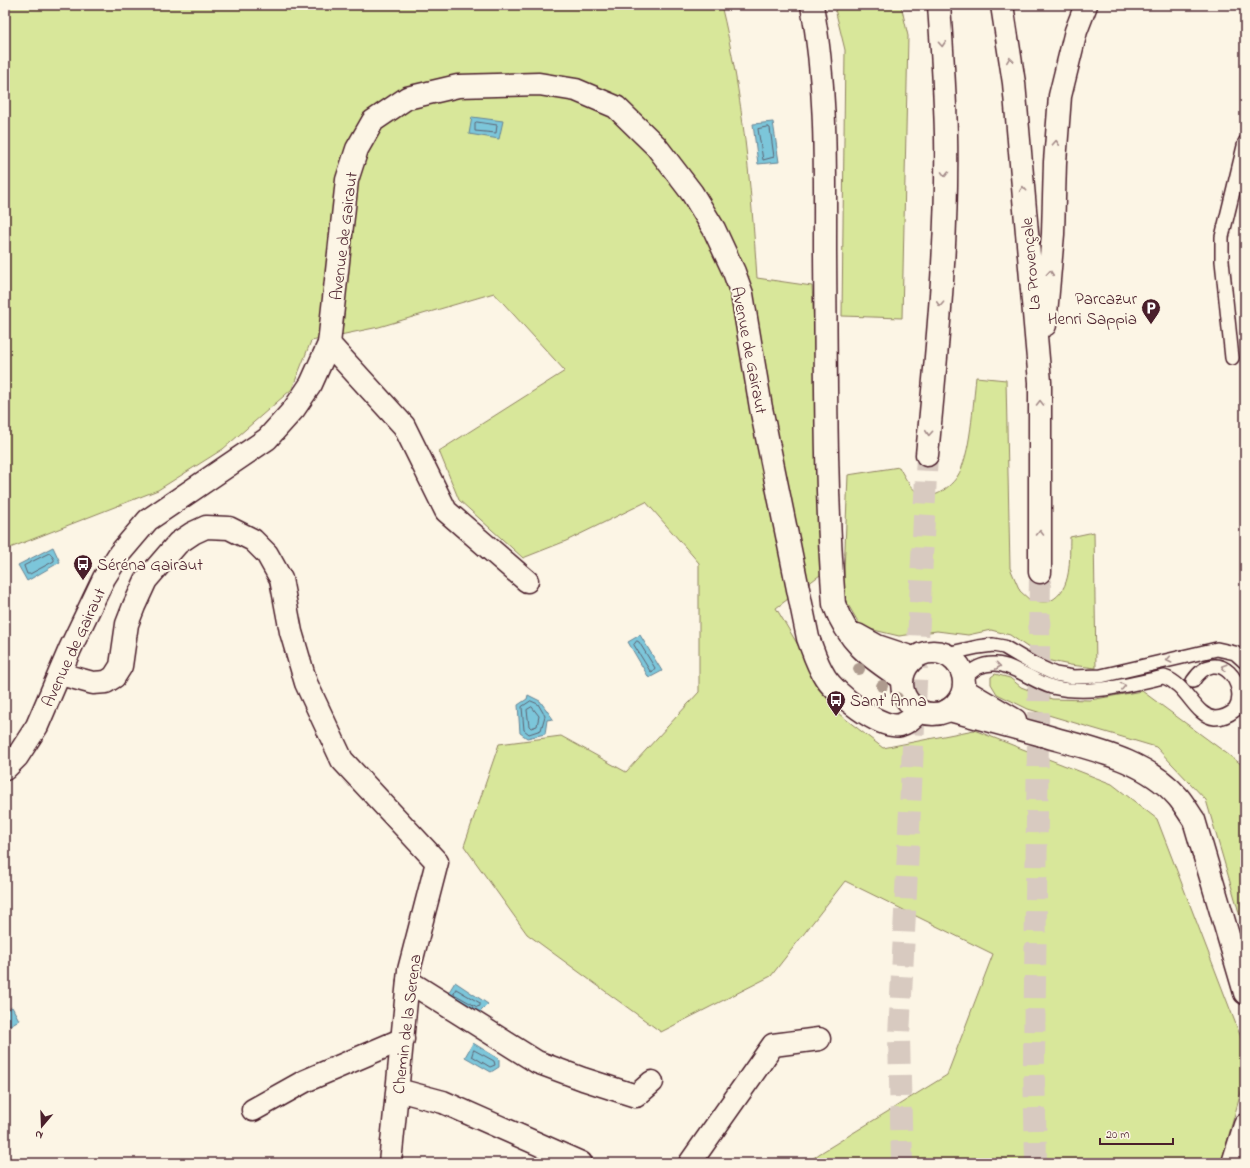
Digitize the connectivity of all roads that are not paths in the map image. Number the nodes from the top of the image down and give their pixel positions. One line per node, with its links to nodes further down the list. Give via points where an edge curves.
1 (812, 5): 12 (main road, via 820,47 825,117 826,447 834,604)
2 (939, 5): 9 (main road, one-way to 9, via 946,136 945,218)
3 (1002, 5): 8 (main road, La Provençale, one-way to 3, via 1014,83)
4 (1086, 5): 8 (main road, one-way to 4, via 1053,234 1060,96 1072,44)
5 (1245, 142): 7 (lane, via 1222,237)
6 (329, 344): 11 (main road, via 404,426 446,511); 16 (main road, Avenue de Gairaut, via 311,384 294,409 267,439 148,520 120,553 104,578); 21 (main road, Avenue de Gairaut, via 347,180 357,149 373,121 407,98 458,86 539,84 576,90 616,107 656,146 692,194 714,230 734,272 742,294 763,415 808,638 825,678 853,706 874,718 898,725 908,722)
7 (1232, 358)
8 (1040, 382): 10 (main road, La Provençale, one-way to 8)
9 (927, 455)
10 (1040, 572)
11 (527, 581)
12 (840, 620): 14 (main road, via 854,633 877,646); 17 (main road, via 850,637 869,657)
13 (946, 654): 14 (main road, via 929,652); 15 (lane, one-way to 13, via 1235,653 1217,649 1101,676 1073,677 1055,674 1004,647 993,645); 19 (main road, via 958,664)
14 (914, 658): 17 (main road, via 908,663)
15 (1245, 662)
16 (60, 674): 23 (main road, Avenue de Gairaut, via 37,726 17,757); 24 (main road, Chemin de la Serena, via 93,683 106,682 114,677 121,666 127,624 146,580 178,543 206,528 229,528 253,540 267,554 281,579 291,632 306,683 342,760 437,862)
17 (901, 678): 21 (main road, via 905,698 911,706)
18 (1193, 681): 19 (lane, one-way to 18, via 973,669 996,664 1032,680 1069,690 1100,690 1164,677 1172,680 1191,698 1200,712 1207,716 1223,717 1230,714 1241,702 1242,684 1238,676 1223,666 1205,668)
19 (964, 684): 20 (main road, via 961,698); 22 (main road)
20 (950, 710): 21 (main road, via 940,714); 22 (main road)
21 (920, 711)
22 (1042, 736): 25 (main road, via 1123,759 1156,777 1178,797 1194,820)
23 (5, 769)
24 (408, 981): 27 (main road, Chemin de la Serena); 28 (main road, via 537,1062 636,1096)
25 (1245, 993)
26 (819, 1039): 34 (main road, via 773,1046)
27 (403, 1040): 29 (main road, Chemin de la Serena); 30 (main road, via 305,1081)
28 (652, 1082)
29 (398, 1090): 32 (main road, Chemin de la Serena); 33 (main road, via 443,1102)
30 (253, 1110)
31 (1245, 1125): 35 (main road)
32 (390, 1163)
33 (581, 1163)
34 (690, 1163)
35 (1233, 1163)

